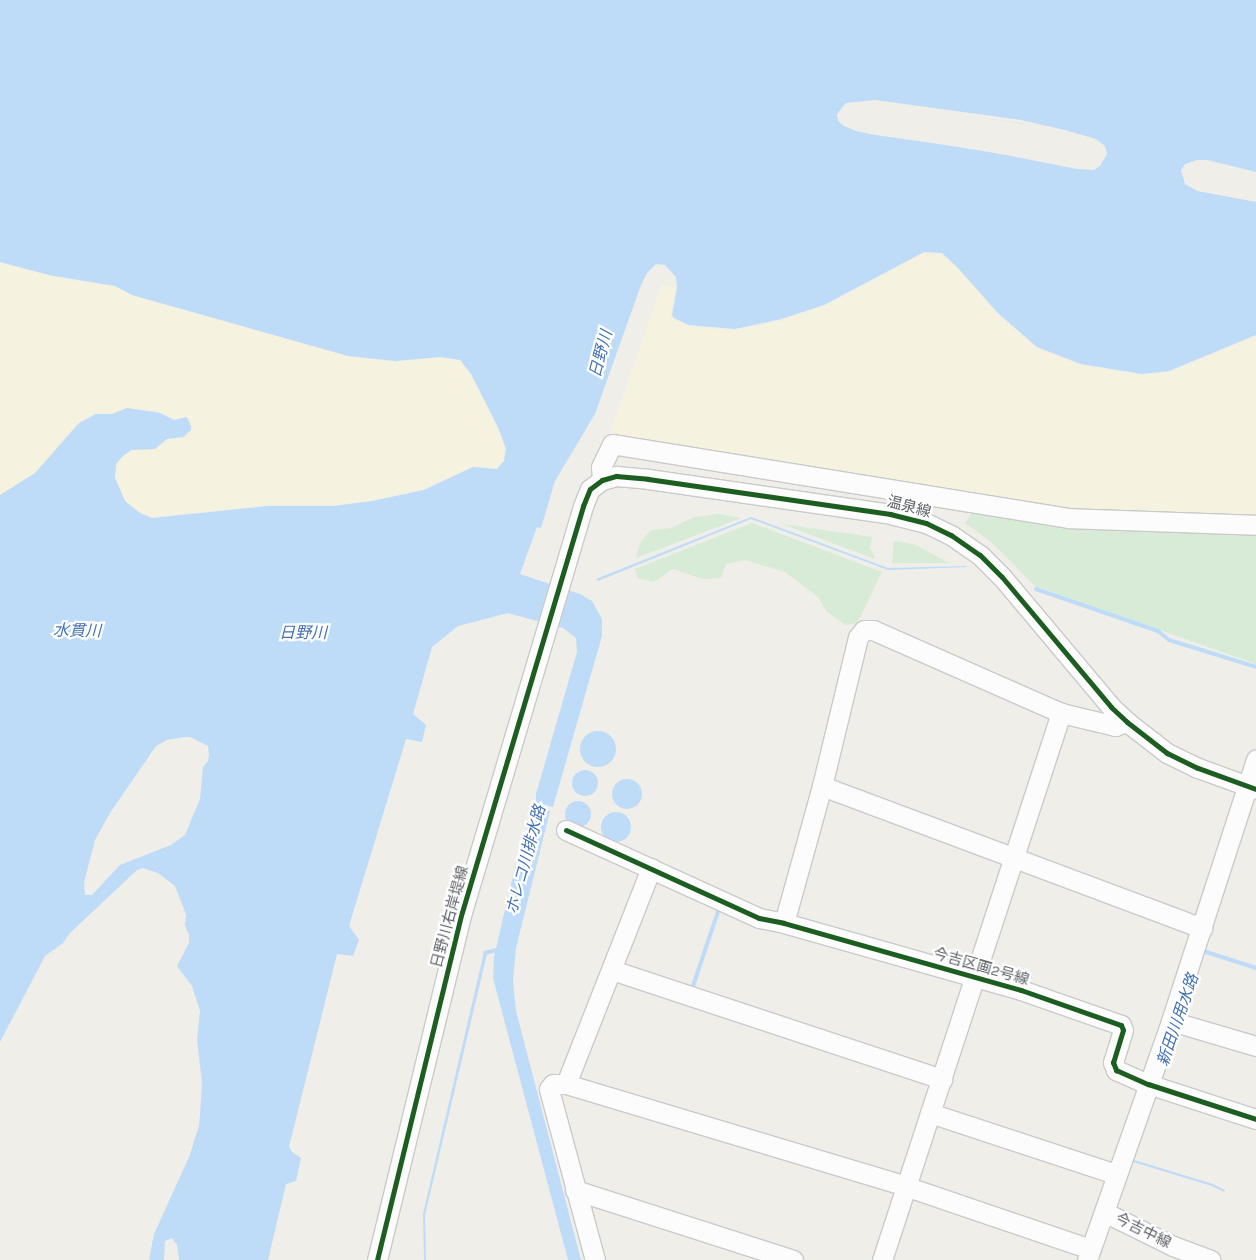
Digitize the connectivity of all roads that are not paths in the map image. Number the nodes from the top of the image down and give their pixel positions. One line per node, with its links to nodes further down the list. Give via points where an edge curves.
1 (602, 480): 2 (street, via 601,467 612,444 1068,518); 4 (street, 温泉線, via 616,476 648,479 890,514 926,523 980,555); 27 (street, 日野川右岸堤線, via 590,489 583,506 462,912)
2 (1256, 525)
3 (1060, 713): 4 (street, via 1115,726); 6 (street, via 873,630 864,630 858,637); 9 (street)
4 (1126, 722): 7 (street, 温泉線, via 1167,753)
5 (1256, 758): 7 (street)
6 (822, 786): 9 (street); 11 (street)
7 (1252, 788): 12 (street)
8 (566, 830): 10 (street, 今吉区画2号線)
9 (1012, 856): 12 (street); 14 (street)
10 (651, 868): 11 (street, 今吉区画2号線, via 759,918); 13 (street)
11 (784, 923): 14 (street, 今吉区画2号線)
12 (1202, 928): 15 (street)
13 (612, 970): 17 (street); 18 (street)
14 (974, 978): 17 (street); 19 (street, 今吉区画2号線, via 1021,990 1122,1025 1124,1030 1113,1062 1116,1070)
15 (1170, 1020): 16 (street); 19 (street)
16 (1256, 1046)
17 (942, 1079): 20 (street)
18 (566, 1084): 23 (street); 24 (street, via 554,1084 549,1090)
19 (1148, 1084): 21 (street, 今吉区画2号線); 22 (street)
20 (930, 1113): 22 (street); 23 (street)
21 (1256, 1119)
22 (1115, 1174): 25 (street)
23 (905, 1186): 26 (street); 30 (street)
24 (575, 1190): 28 (street); 29 (street)
25 (1104, 1212): 26 (street); 31 (street, 今吉中線, via 1173,1246)
26 (1088, 1255)
27 (377, 1260)
28 (595, 1260)
29 (793, 1260)
30 (882, 1260)
31 (1211, 1260)

